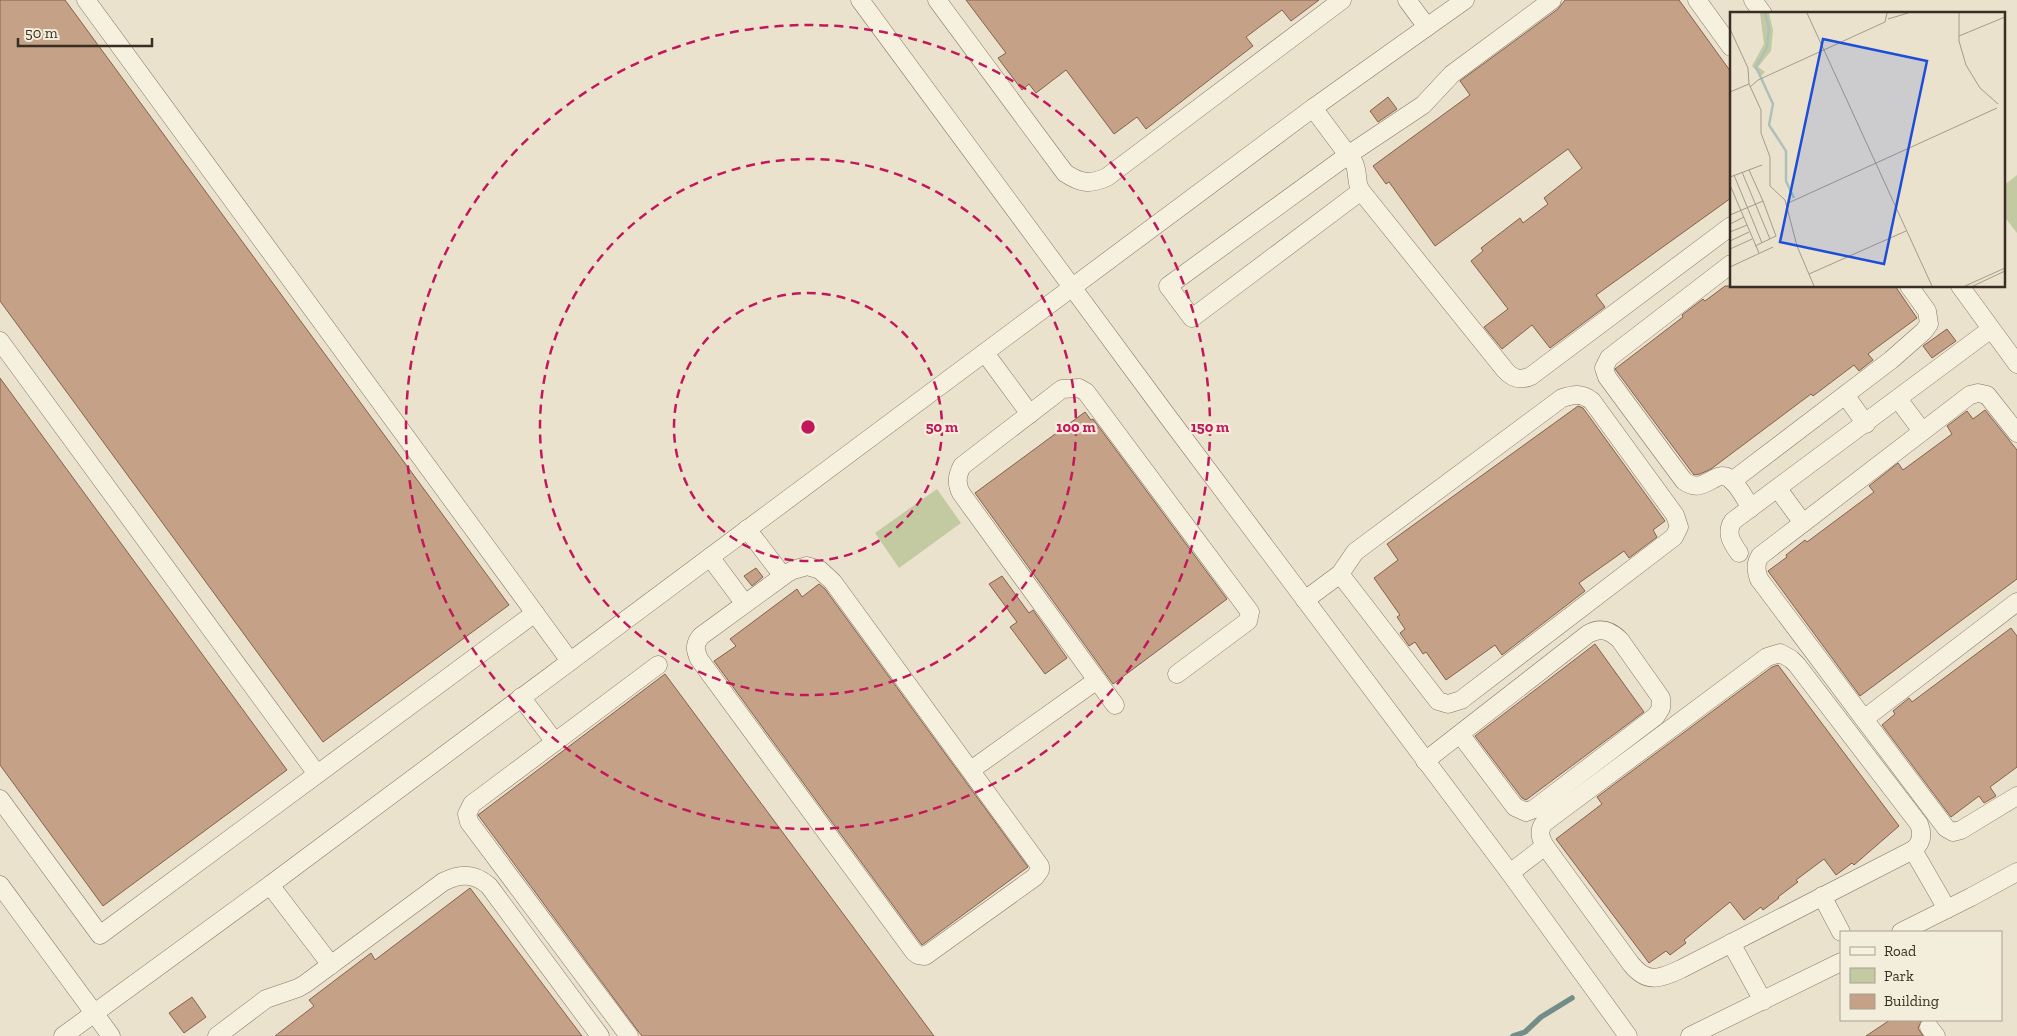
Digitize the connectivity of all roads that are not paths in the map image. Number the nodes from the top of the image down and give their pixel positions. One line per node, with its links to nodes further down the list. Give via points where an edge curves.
1 (86, 0): 44 (street)
2 (860, 0): 18 (street)
3 (937, 0): 4 (street, via 1065,173 1091,183 1107,177)
4 (1342, 0)
5 (1407, 0): 11 (street)
6 (1465, 0): 11 (street)
7 (1552, 0): 14 (street, via 1452,74 1423,105)
8 (1696, 0): 12 (street)
9 (1753, 0): 10 (street)
10 (1761, 12)
11 (1427, 27): 13 (street)
12 (1730, 46)
13 (1313, 108): 14 (street); 18 (street)
14 (1348, 154): 15 (street, via 1356,168); 15 (street, via 1168,286 1192,318)
15 (1361, 191): 16 (street, via 1505,370 1519,379 1531,376)
16 (1730, 227)
17 (1730, 265): 32 (street, via 1609,358 1604,368 1607,377 1684,482 1693,486 1704,485 1720,476)
18 (1073, 287): 24 (street); 41 (street)
19 (1910, 288): 26 (street, via 1928,312 1927,328)
20 (1961, 288): 21 (street)
21 (1991, 329): 23 (street); 27 (street)
22 (0, 341): 56 (street)
23 (2011, 344): 25 (street)
24 (985, 353): 28 (street); 36 (street)
25 (2017, 364)
26 (1845, 395): 29 (street); 32 (street)
27 (1898, 399): 29 (street); 30 (street)
28 (1030, 414): 47 (street, via 1062,390 1079,388 1086,392 1249,609 1248,621); 48 (street, via 962,466 957,485)
29 (1866, 424): 33 (street)
30 (1922, 431): 31 (street, via 1970,395 1983,393); 35 (street)
31 (2017, 433)
32 (1732, 481): 34 (street)
33 (1778, 489): 34 (street); 35 (street)
34 (1751, 508): 37 (street, via 1729,527 1730,539)
35 (1803, 523): 51 (street, via 1760,556 1756,571)
36 (747, 529): 38 (street); 40 (street)
37 (1739, 553)
38 (710, 557): 43 (street); 45 (street)
39 (1340, 574): 39 (street, via 1355,552 1562,398 1578,395 1592,400 1675,515 1679,527 1674,537 1461,700 1448,704 1438,701); 41 (street)
40 (783, 576): 43 (street); 55 (street, via 807,566 827,575)
41 (1305, 600): 54 (street)
42 (2017, 602): 51 (street)
43 (745, 604): 55 (street, via 697,640 695,646 699,659 914,952 922,956 937,949 1035,877 1040,870 1038,861)
44 (535, 613): 45 (street); 56 (street)
45 (570, 661): 49 (street)
46 (658, 665): 53 (street)
47 (1177, 674)
48 (1097, 680): 50 (street); 55 (street)
49 (521, 697): 53 (street); 64 (street)
50 (1115, 705)
51 (1864, 719): 58 (street, via 1946,828 1953,832)
52 (1460, 734): 52 (street, via 1588,634 1598,630 1610,632 1620,640 1661,698 1661,708 1656,716 1526,812 1515,807); 54 (street)
53 (555, 742): 78 (street, via 472,804 468,818)
54 (1425, 761): 62 (street)
55 (971, 770)
56 (317, 774): 57 (street, via 100,935)
57 (0, 799)
58 (2014, 804)
59 (1545, 846): 60 (street, via 1540,833 1544,823 1776,653 1786,655 1797,665 1919,824 1921,837); 62 (street); 69 (street, via 1641,974 1654,978 1666,976)
60 (1913, 850): 65 (street); 66 (street)
61 (2017, 872): 66 (street)
62 (1510, 873): 79 (street)
63 (0, 885): 73 (street)
64 (270, 885): 71 (street); 73 (street)
65 (1822, 896): 67 (street); 69 (street)
66 (1947, 910): 68 (street)
67 (1840, 931)
68 (1903, 931)
69 (1731, 943): 72 (street)
70 (1840, 962): 72 (street)
71 (331, 965): 76 (street, via 298,988 259,1003); 77 (street, via 443,882 459,876 475,877 489,886)
72 (1762, 1000): 80 (street)
73 (94, 1014): 74 (street); 75 (street)
74 (63, 1036)
75 (111, 1036)
76 (217, 1036)
77 (600, 1036)
78 (629, 1036)
79 (1628, 1036)
80 (1690, 1036)

